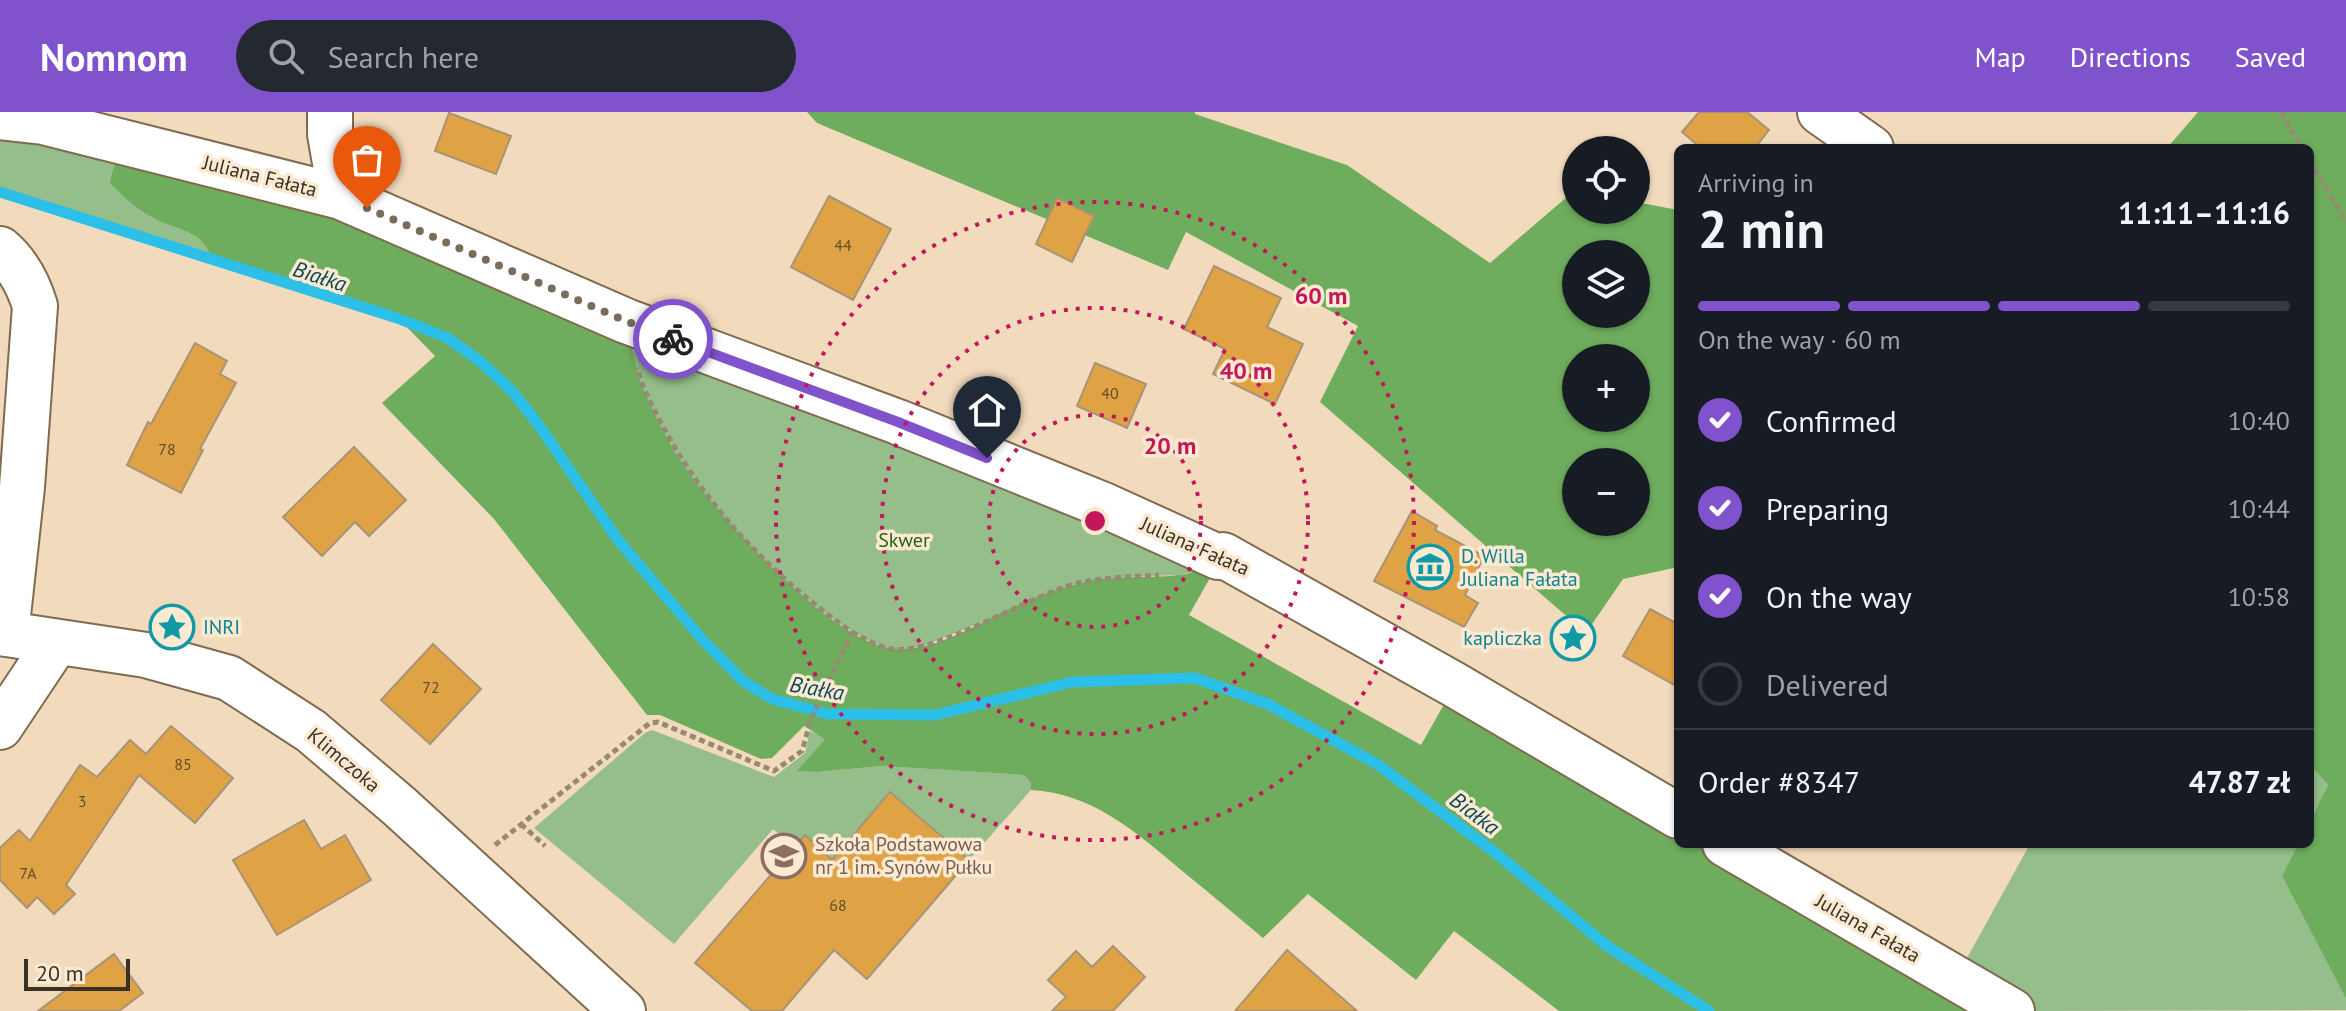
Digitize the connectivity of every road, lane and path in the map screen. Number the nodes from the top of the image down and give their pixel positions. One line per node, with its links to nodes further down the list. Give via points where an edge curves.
1 (330, 112): 8 (street)
2 (1820, 112): 5 (street)
3 (2281, 112): 6 (path)
4 (0, 117): 8 (street, Juliana Fałata, via 43,122)
5 (1865, 144)
6 (2300, 144)
7 (2314, 168): 9 (path)
8 (341, 197): 11 (street, Juliana Fałata)
9 (2346, 222)
10 (0, 249): 12 (street, via 20,271 35,306)
11 (626, 321): 13 (street, Juliana Fałata, via 898,422); 14 (path, via 641,383 680,460 765,561 808,602)
12 (12, 451): 15 (street)
13 (1218, 557): 14 (path, via 1180,575 1078,583 921,647 894,650); 18 (street, Juliana Fałata, via 1223,555 1455,685)
14 (852, 632): 19 (path, via 811,719 802,751 774,771 650,723)
15 (3, 634): 16 (street, Klimczoka)
16 (56, 643): 17 (street); 22 (street, Klimczoka, via 146,655 229,678 311,731)
17 (0, 727)
18 (1674, 814)
19 (521, 824): 20 (path); 22 (path)
20 (545, 846)
21 (1732, 848): 24 (street, Juliana Fałata)
22 (466, 868): 23 (street, Klimczoka)
23 (623, 1011)
24 (2012, 1011)

